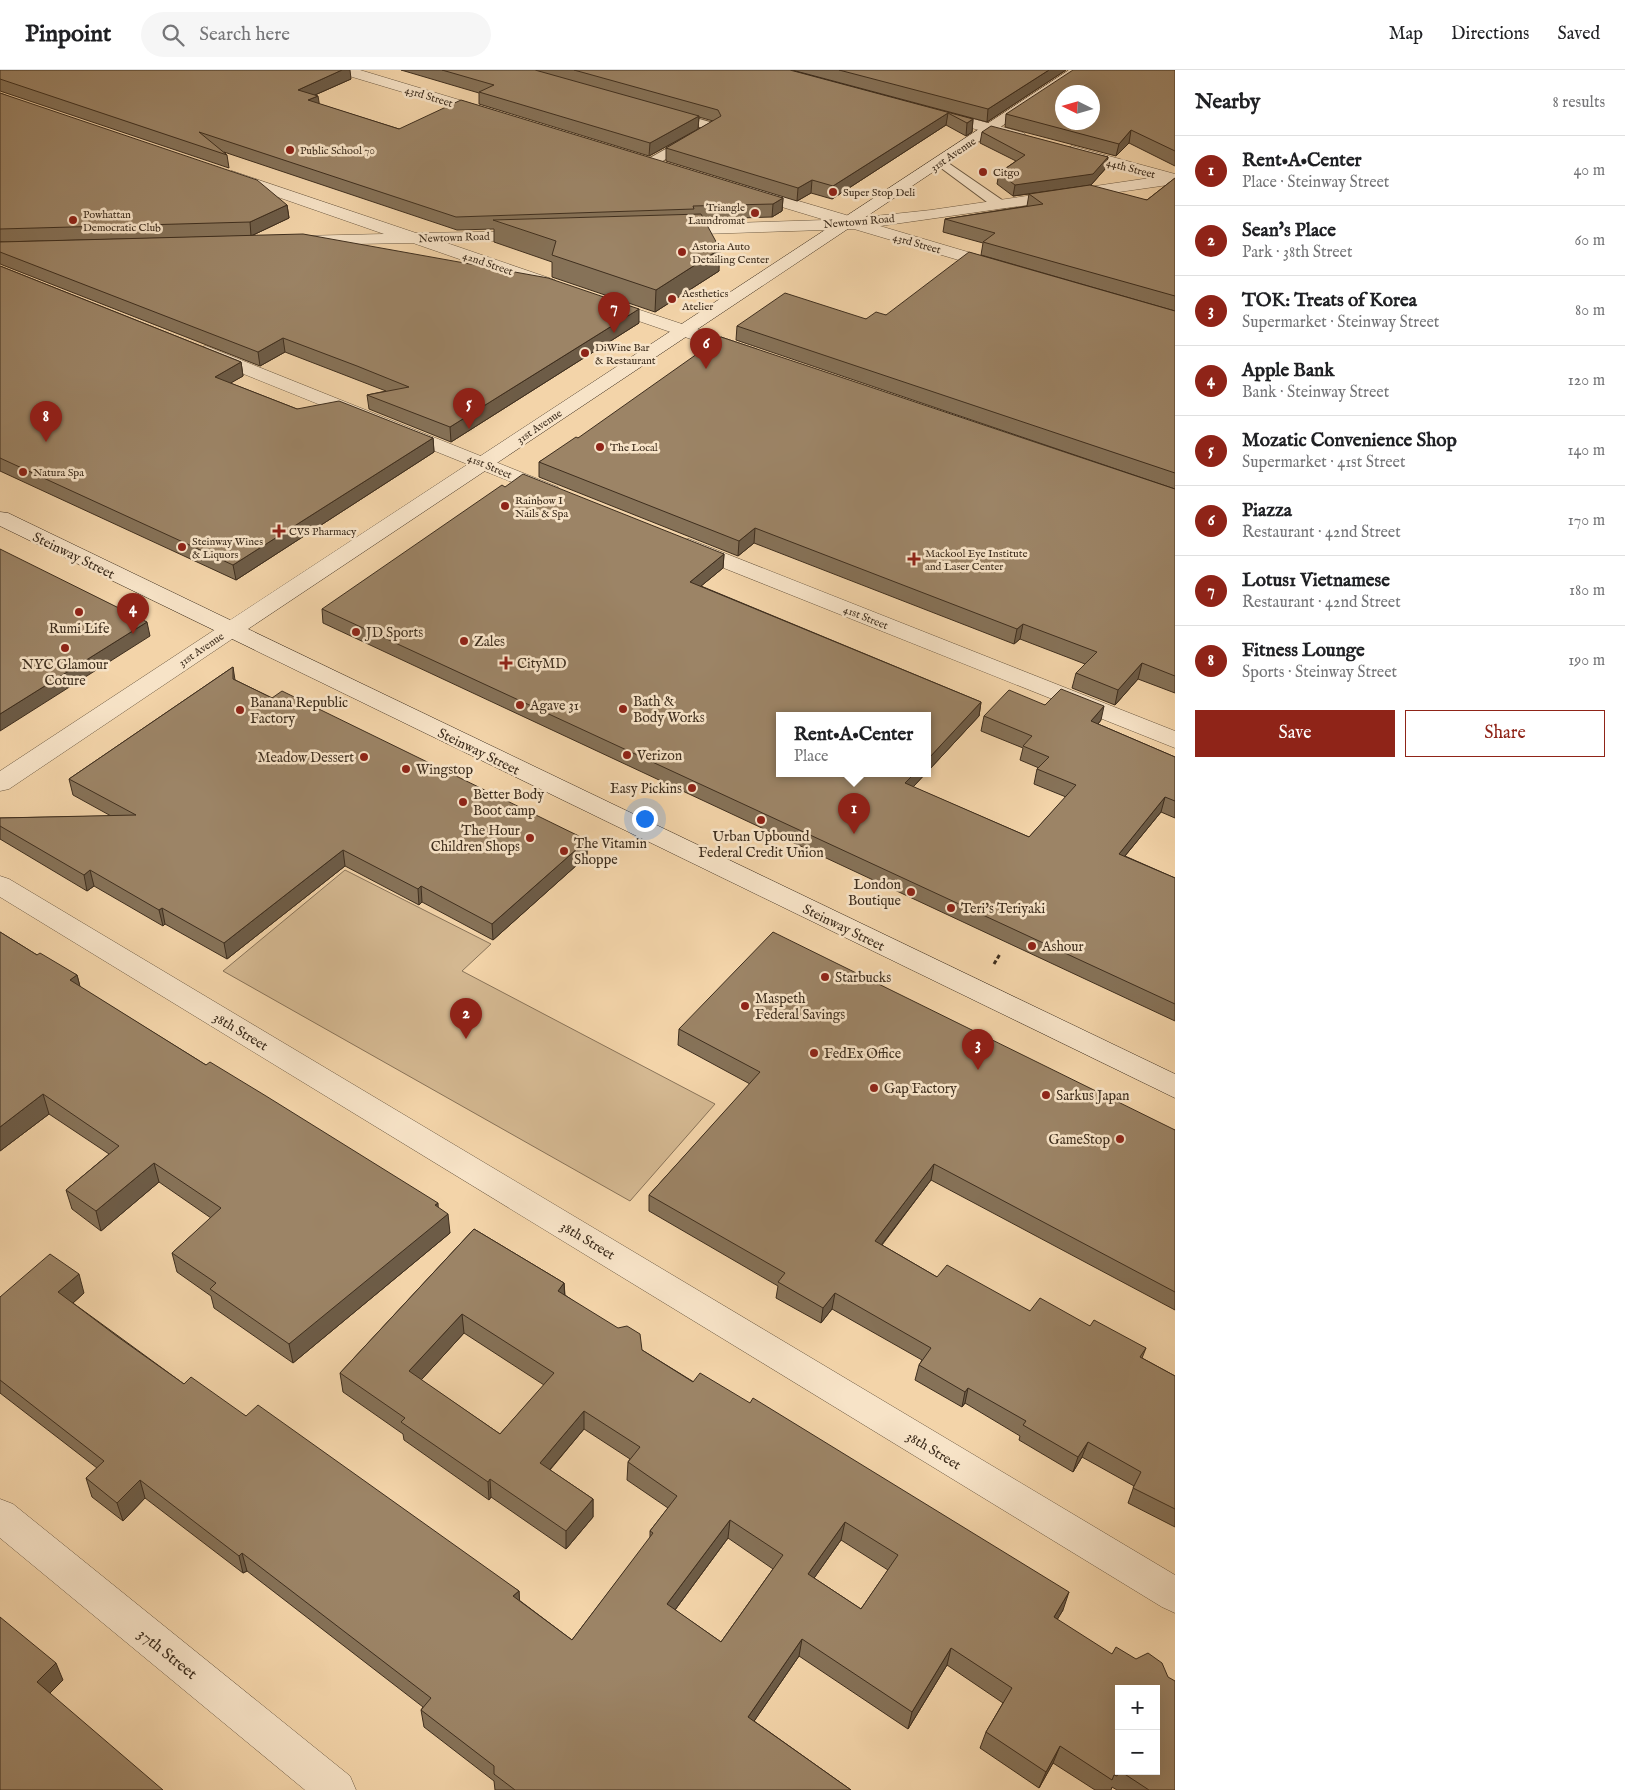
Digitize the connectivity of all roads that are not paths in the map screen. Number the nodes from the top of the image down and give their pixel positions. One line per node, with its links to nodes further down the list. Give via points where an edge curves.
1 (344, 70): 5 (street, 43rd Street)
2 (1079, 70): 6 (street, 31st Avenue)
3 (656, 110): 10 (lane, via 713,127)
4 (918, 110): 6 (street)
5 (502, 118)
6 (990, 129): 7 (street); 11 (street, 31st Avenue)
7 (1034, 141)
8 (1054, 146): 14 (street, 44th Street)
9 (633, 157): 10 (street)
10 (652, 162): 12 (street)
11 (941, 162): 16 (lane); 17 (street, 31st Avenue)
12 (670, 168)
13 (213, 169): 20 (street, 42nd Street)
14 (1175, 180): 16 (street, Newtown Road)
15 (736, 188): 17 (street, 43rd Street)
16 (1000, 205): 17 (street, Newtown Road)
17 (849, 224): 18 (street, Newtown Road); 22 (street, 43rd Street); 25 (street, 31st Avenue)
18 (652, 230)
19 (544, 234): 20 (street, Newtown Road)
20 (415, 238): 21 (street, Newtown Road); 23 (street, 42nd Street)
21 (285, 242)
22 (1013, 271)
23 (562, 289)
24 (590, 298): 25 (street)
25 (684, 330): 27 (street); 28 (street, 31st Avenue)
26 (185, 344): 28 (street, 41st Street)
27 (770, 360)
28 (483, 463): 29 (street, 41st Street); 32 (street, 31st Avenue)
29 (568, 498)
30 (0, 518): 32 (street, Steinway Street)
31 (669, 538): 33 (street, 41st Street)
32 (230, 630): 34 (street, 31st Avenue); 36 (street, Steinway Street)
33 (1175, 740)
34 (0, 783)
35 (0, 885): 38 (street, 38th Street)
36 (1175, 1087)
37 (0, 1516): 39 (street, 37th Street)
38 (1175, 1595)
39 (336, 1790)

